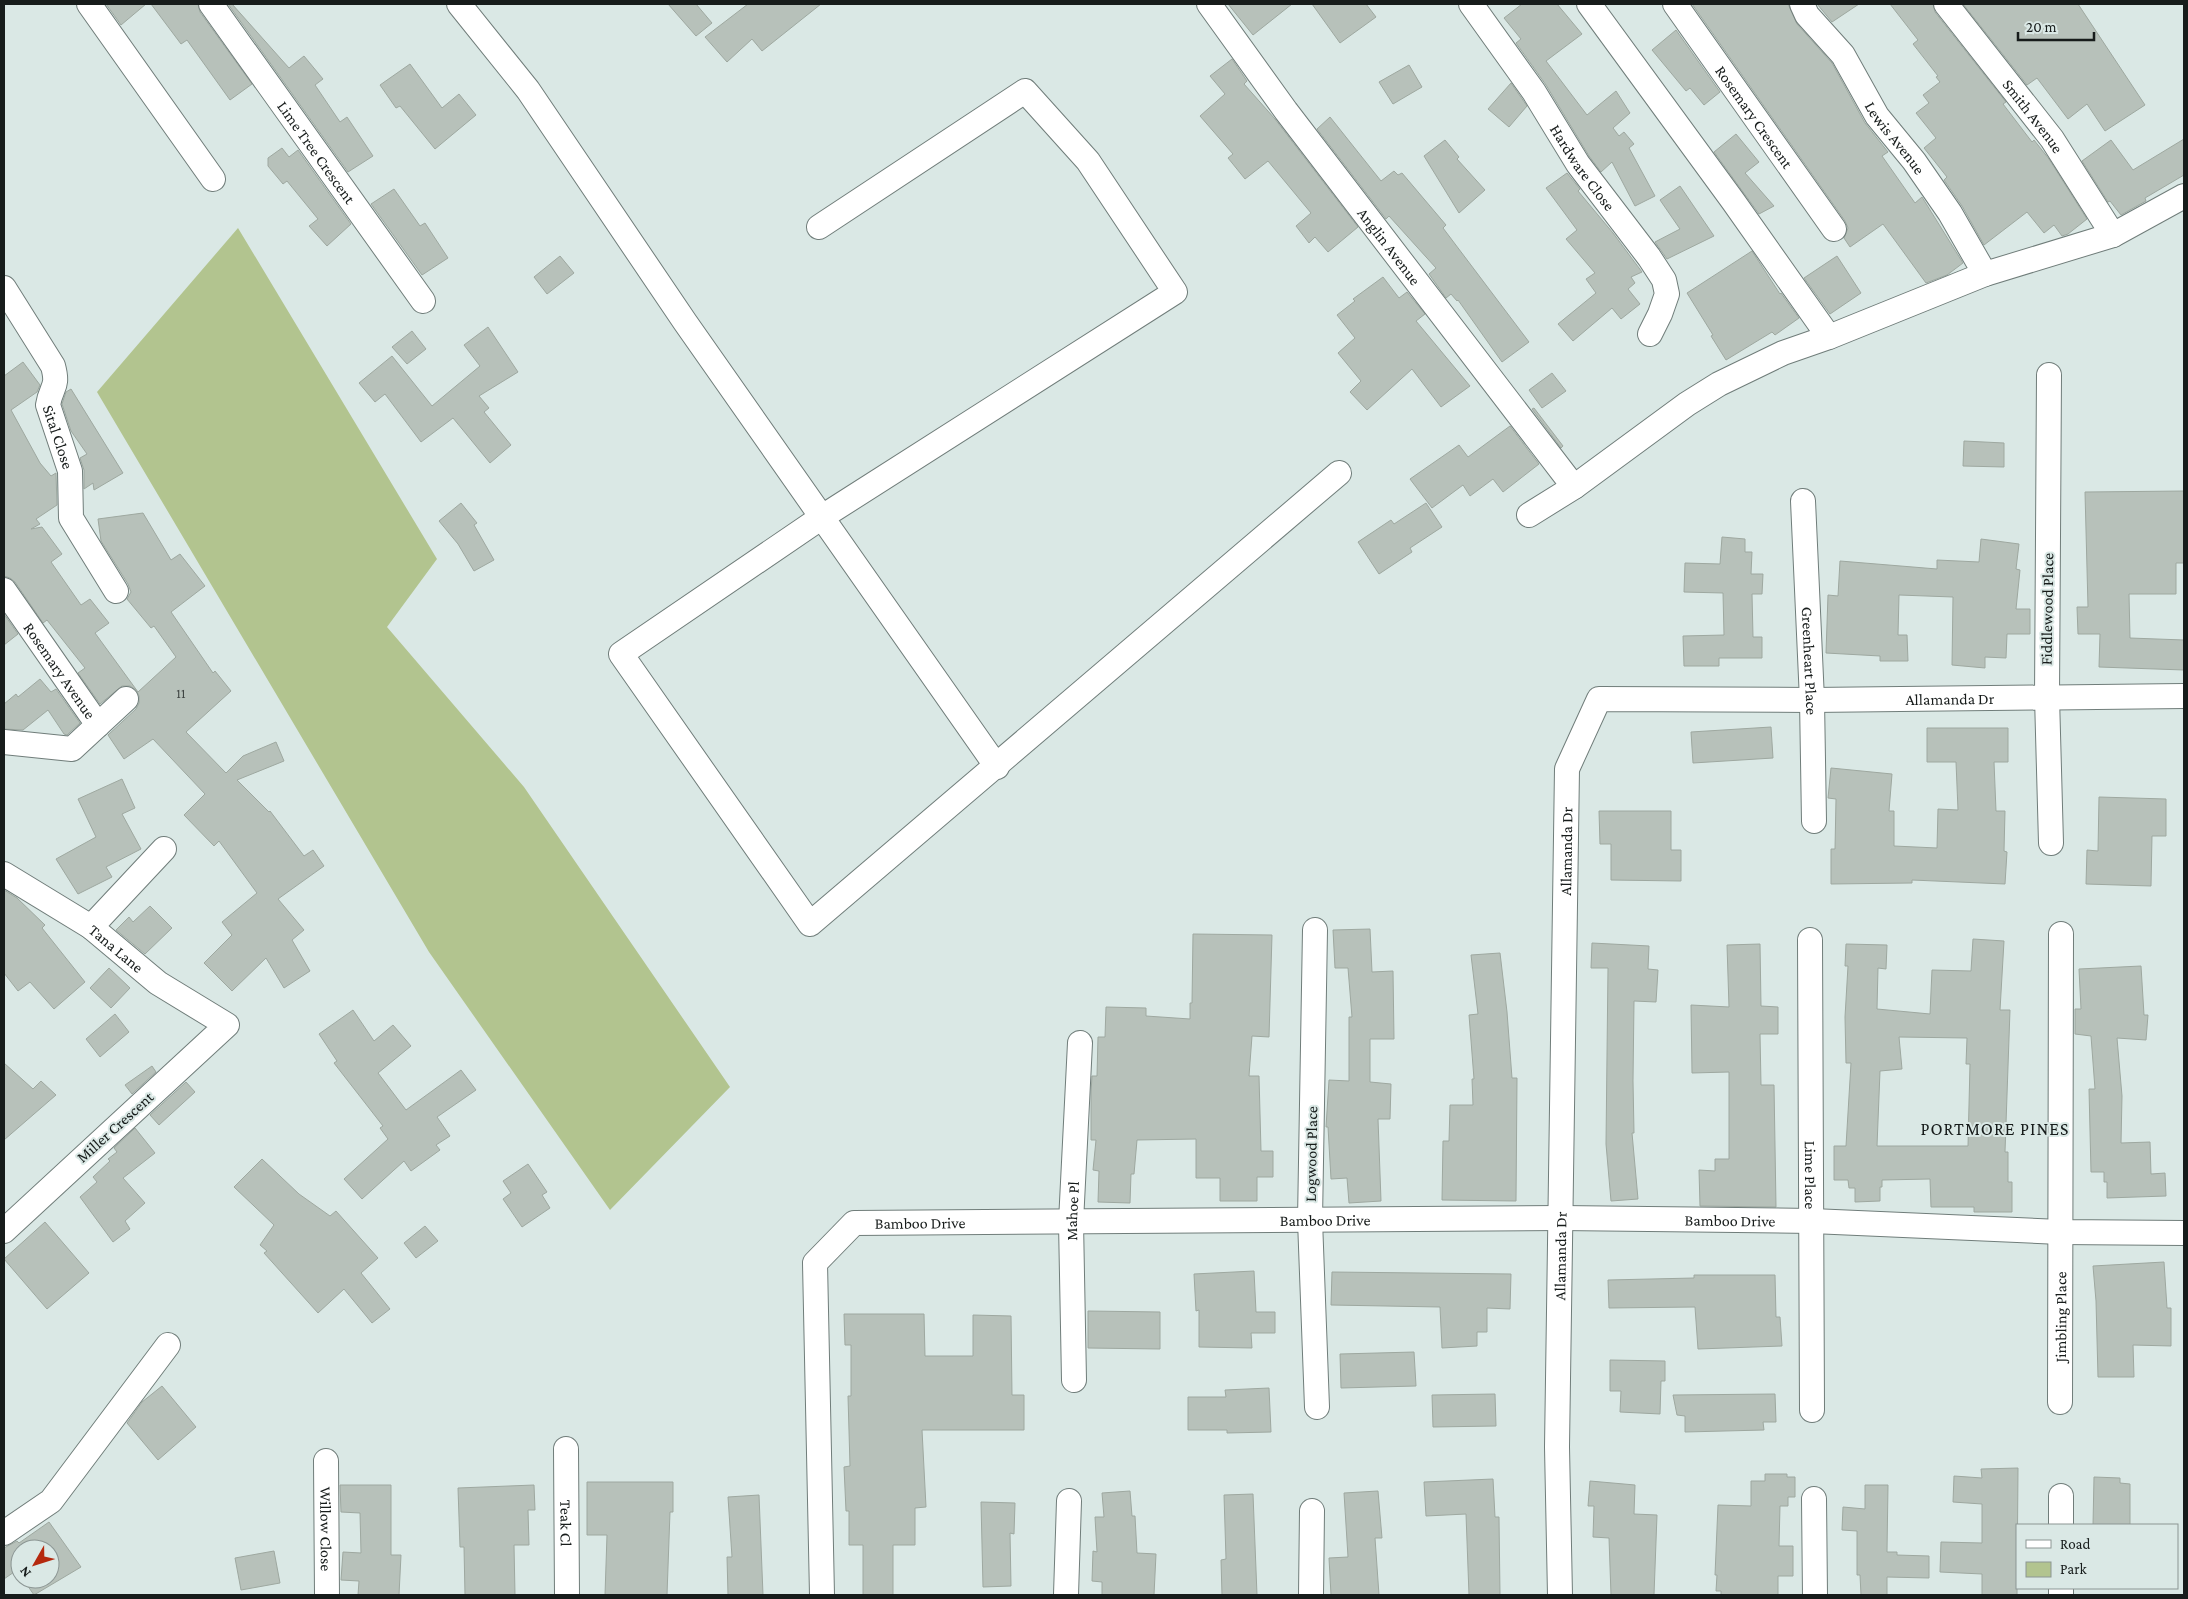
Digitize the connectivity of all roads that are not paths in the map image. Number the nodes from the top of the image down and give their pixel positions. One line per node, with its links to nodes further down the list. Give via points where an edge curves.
1 (88, 4): 10 (street)
2 (211, 4): 17 (street, Lime Tree Crescent)
3 (459, 4): 25 (street, via 528,90)
4 (1209, 4): 22 (street, Anglin Avenue, via 1286,111)
5 (1470, 4): 18 (street, Hardware Close, via 1534,92 1578,164 1664,280 1667,294)
6 (1589, 4): 19 (street)
7 (1675, 4): 13 (street, Rosemary Crescent)
8 (1802, 4): 15 (street, Lewis Avenue, via 1843,55 1876,116 1914,161)
9 (1946, 4): 14 (street, Smith Avenue, via 2052,139)
10 (213, 179)
11 (2184, 196): 14 (street)
12 (819, 227): 25 (street, via 1025,91 1088,161 1175,292)
13 (1834, 229)
14 (2113, 235): 15 (street)
15 (1985, 274): 19 (street)
16 (4, 288): 27 (street, Sital Close, via 53,366 56,387 49,396 48,405 70,471 70,518)
17 (423, 301)
18 (1650, 334)
19 (1829, 336): 22 (street, via 1783,353 1719,384)
20 (2049, 375): 29 (street, Fiddlewood Place)
21 (1339, 473): 34 (street)
22 (1574, 487): 24 (street)
23 (1803, 501): 31 (street, Greenheart Place)
24 (1529, 515)
25 (822, 517): 34 (street); 34 (street, via 621,654 810,924)
26 (4, 590): 32 (street, Rosemary Avenue)
27 (116, 591)
28 (2184, 696): 29 (street, Allamanda Dr)
29 (2047, 697): 31 (street, Allamanda Dr); 36 (street, Fiddlewood Place)
30 (126, 699): 32 (street)
31 (1812, 700): 35 (street, Greenheart Place); 45 (street, Allamanda Dr, via 1599,699 1567,770)
32 (98, 725): 33 (street, via 72,749)
33 (4, 742)
34 (997, 767)
35 (1814, 821)
36 (2052, 843)
37 (164, 849): 39 (street)
38 (4, 874): 39 (street, Tana Lane)
39 (91, 926): 43 (street, Tana Lane, via 158,983)
40 (1315, 930): 46 (street, Logwood Place)
41 (2061, 934): 50 (street, Jimbling Place)
42 (1810, 940): 47 (street, Lime Place)
43 (227, 1025): 49 (street, Miller Crescent)
44 (1080, 1043): 48 (street, Mahoe Pl)
45 (1561, 1218): 46 (street, Bamboo Drive); 47 (street, Bamboo Drive); 70 (street, Allamanda Dr)
46 (1310, 1220): 48 (street, Bamboo Drive); 55 (street, Logwood Place)
47 (1812, 1221): 50 (street, Bamboo Drive); 56 (street, Lime Place)
48 (1071, 1222): 53 (street, Mahoe Pl); 67 (street, Bamboo Drive, via 854,1222 815,1263)
49 (4, 1231)
50 (2060, 1232): 51 (street, Bamboo Drive); 54 (street, Jimbling Place)
51 (2184, 1233)
52 (168, 1345): 64 (street, via 50,1501)
53 (1074, 1380)
54 (2060, 1402)
55 (1317, 1407)
56 (1812, 1410)
57 (566, 1449): 66 (street, Teak Cl)
58 (326, 1461): 65 (street, Willow Close)
59 (2061, 1496): 63 (street)
60 (1814, 1499): 71 (street)
61 (1069, 1501): 68 (street)
62 (1312, 1511): 69 (street)
63 (2061, 1524)
64 (4, 1533)
65 (327, 1595)
66 (566, 1595)
67 (822, 1595)
68 (1066, 1595)
69 (1310, 1595)
70 (1560, 1595)
71 (1815, 1595)

